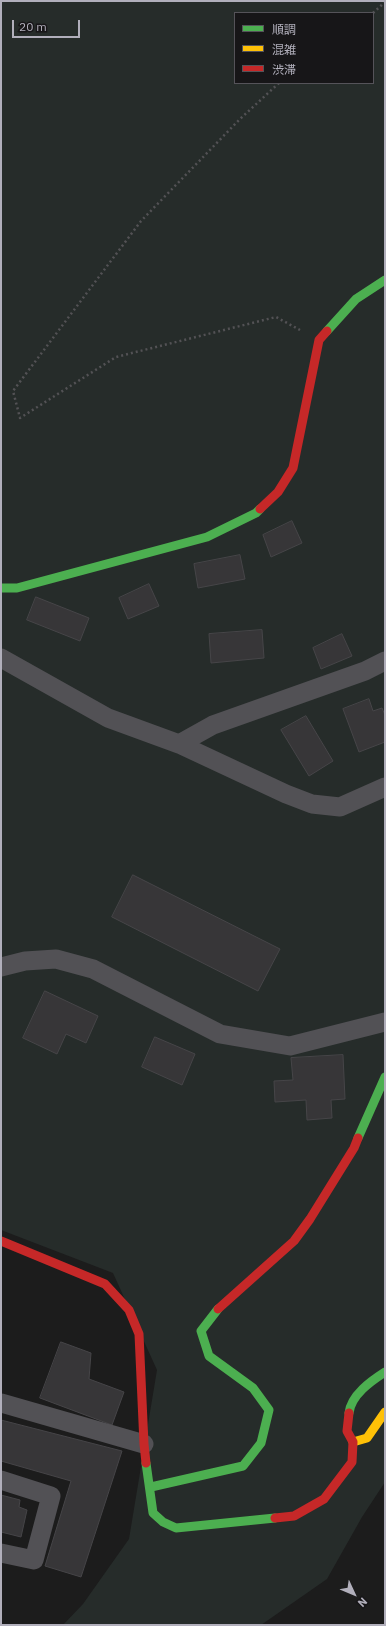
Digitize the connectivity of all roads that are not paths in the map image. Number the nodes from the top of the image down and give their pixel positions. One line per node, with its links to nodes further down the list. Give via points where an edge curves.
1 (385, 280): 2 (street, via 356,299 319,340 293,468 278,492 256,513 207,537 17,588)
2 (1, 588)
3 (1, 658): 5 (street, via 108,718)
4 (385, 661): 5 (street, via 365,671 213,725)
5 (179, 744): 6 (street, via 312,804 340,807)
6 (385, 787)
7 (1, 967): 8 (street, via 25,961 56,959 93,969 220,1034 290,1046)
8 (385, 1022)
9 (385, 1077): 17 (street, via 354,1148 310,1219 294,1241 215,1311 201,1331 209,1356 253,1388 269,1410 261,1444 242,1466)
10 (1, 1241): 15 (street, via 106,1284 129,1310 139,1334)
11 (385, 1372): 14 (street, via 368,1383 350,1406 347,1431)
12 (1, 1404): 15 (street)
13 (385, 1412): 14 (street, via 367,1438)
14 (353, 1442): 17 (street, via 352,1462 324,1499 294,1516 176,1528 163,1522 153,1513)
15 (144, 1444): 17 (street)
16 (1, 1480): 18 (street, via 52,1496 34,1560)
17 (151, 1487)
18 (1, 1553)

